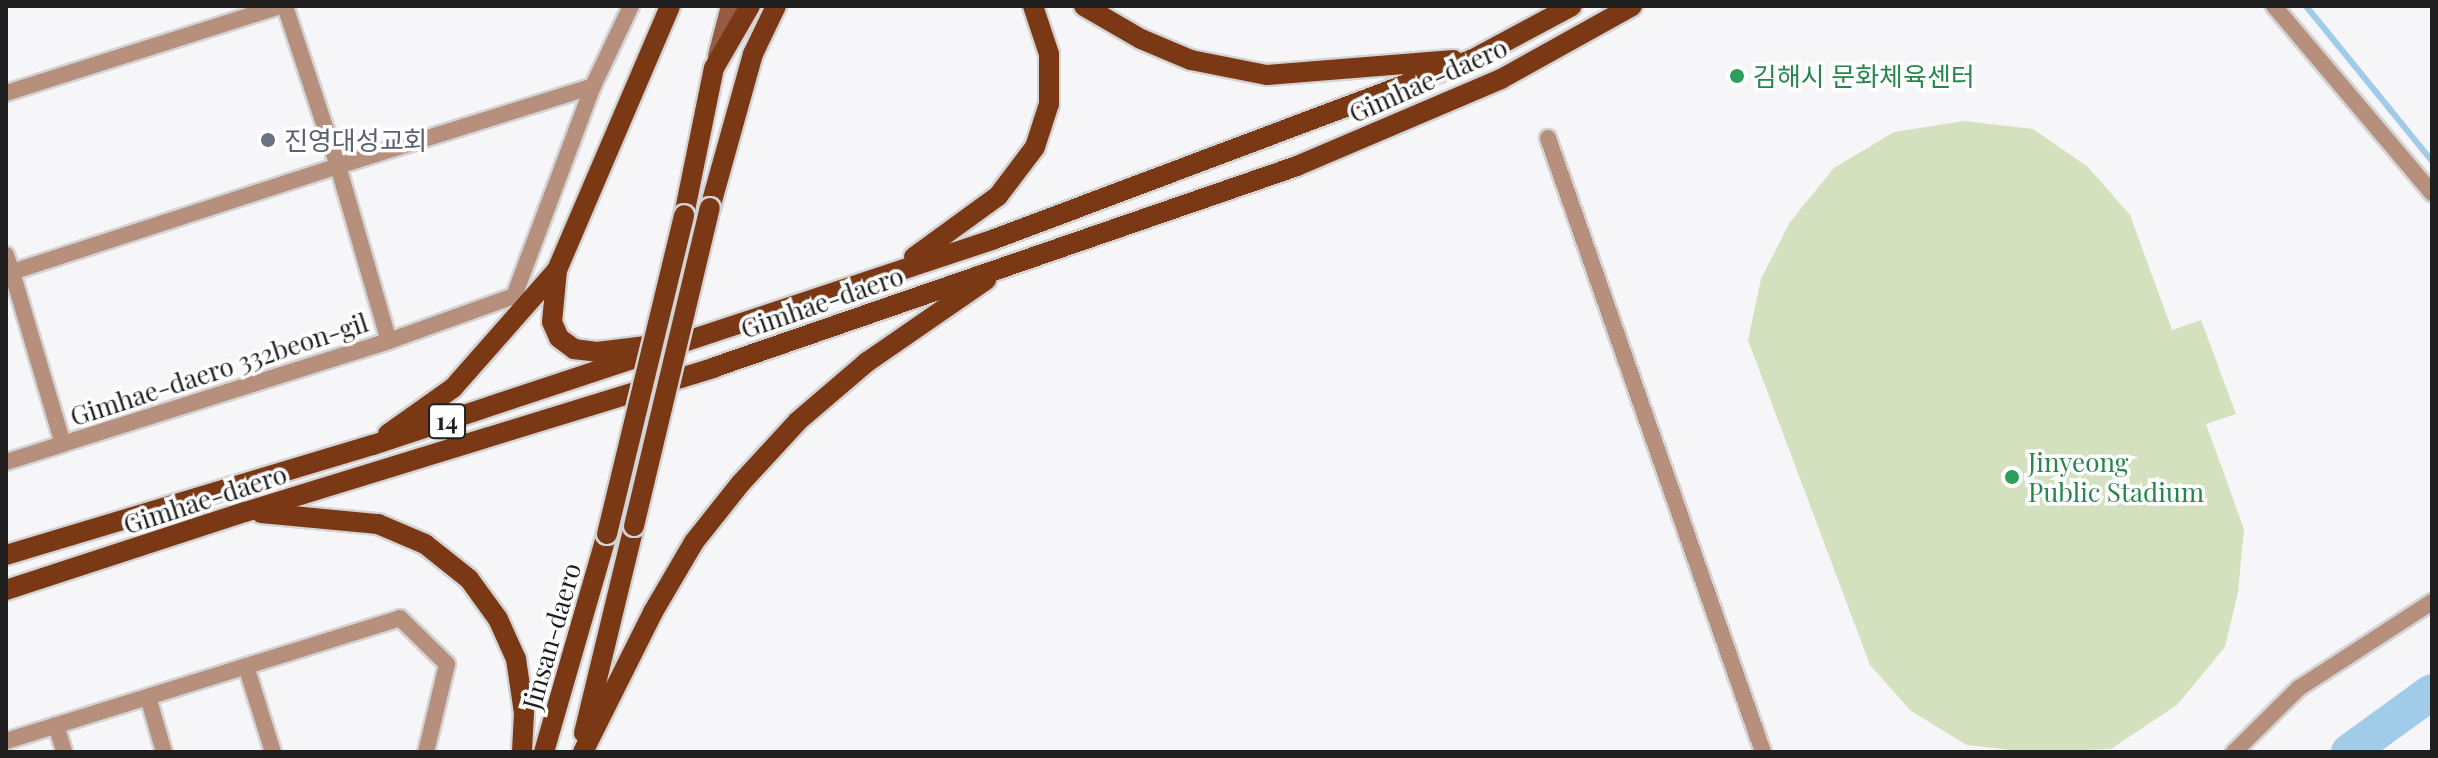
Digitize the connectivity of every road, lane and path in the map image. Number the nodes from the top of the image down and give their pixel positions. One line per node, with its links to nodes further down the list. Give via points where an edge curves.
1 (282, 6): 15 (street, Gimhae-daero 332beon-gil); 17 (street, Gimhae-daero 332beon-gil)
2 (631, 6): 14 (street, Gimhae-daero 332beon-gil)
3 (670, 6): 21 (main road)
4 (731, 6): 13 (main road)
5 (750, 6): 13 (main road, Jinsan-daero)
6 (776, 6): 43 (main road, bridge, via 753,54 710,208)
7 (1033, 6): 23 (main road, via 1049,54 1049,104 1035,147 998,196 948,236)
8 (1084, 6): 12 (main road, via 1191,60 1267,75)
9 (1572, 6): 12 (main road, Gimhae-daero)
10 (1632, 6): 20 (main road, Gimhae-daero, via 1501,79 1297,166)
11 (2274, 6): 18 (street)
12 (1473, 59): 23 (main road, Gimhae-daero, via 992,240)
13 (714, 68): 42 (main road, Jinsan-daero, bridge, via 607,534)
14 (593, 86): 17 (street); 25 (street, Gimhae-daero 332beon-gil, via 514,296)
15 (6, 93)
16 (1548, 138): 44 (street)
17 (338, 166): 22 (street); 25 (street, Gimhae-daero 332beon-gil)
18 (2432, 193)
19 (6, 255): 22 (street)
20 (1006, 266): 29 (main road, Gimhae-daero / 14, via 715,367); 43 (main road, via 867,362 798,421 741,483 687,554)
21 (557, 270): 24 (main road, via 552,322 559,338 574,349 597,352); 27 (main road, via 453,388)
22 (9, 273): 26 (street)
23 (885, 275): 24 (main road, Gimhae-daero / 14)
24 (702, 339): 27 (main road, Gimhae-daero / 14)
25 (389, 341): 26 (street, Gimhae-daero 332beon-gil)
26 (63, 444): 28 (street, Gimhae-daero 332beon-gil)
27 (373, 445): 30 (main road, Gimhae-daero / 14)
28 (6, 462)
29 (245, 512): 31 (main road, Gimhae-daero / 14); 41 (main road, via 378,524 425,544 469,579 498,619 516,659 524,713)
30 (6, 555)
31 (6, 590)
32 (2432, 602): 45 (street, via 2299,688)
33 (246, 666): 34 (street); 39 (street); 40 (street, via 400,618 447,664)
34 (148, 697): 35 (street); 38 (street)
35 (56, 725): 36 (street); 37 (street)
36 (6, 741)
37 (64, 752)
38 (164, 752)
39 (273, 752)
40 (426, 752)
41 (522, 752)
42 (544, 752)
43 (581, 752)
44 (1763, 752)
45 (2234, 752)

